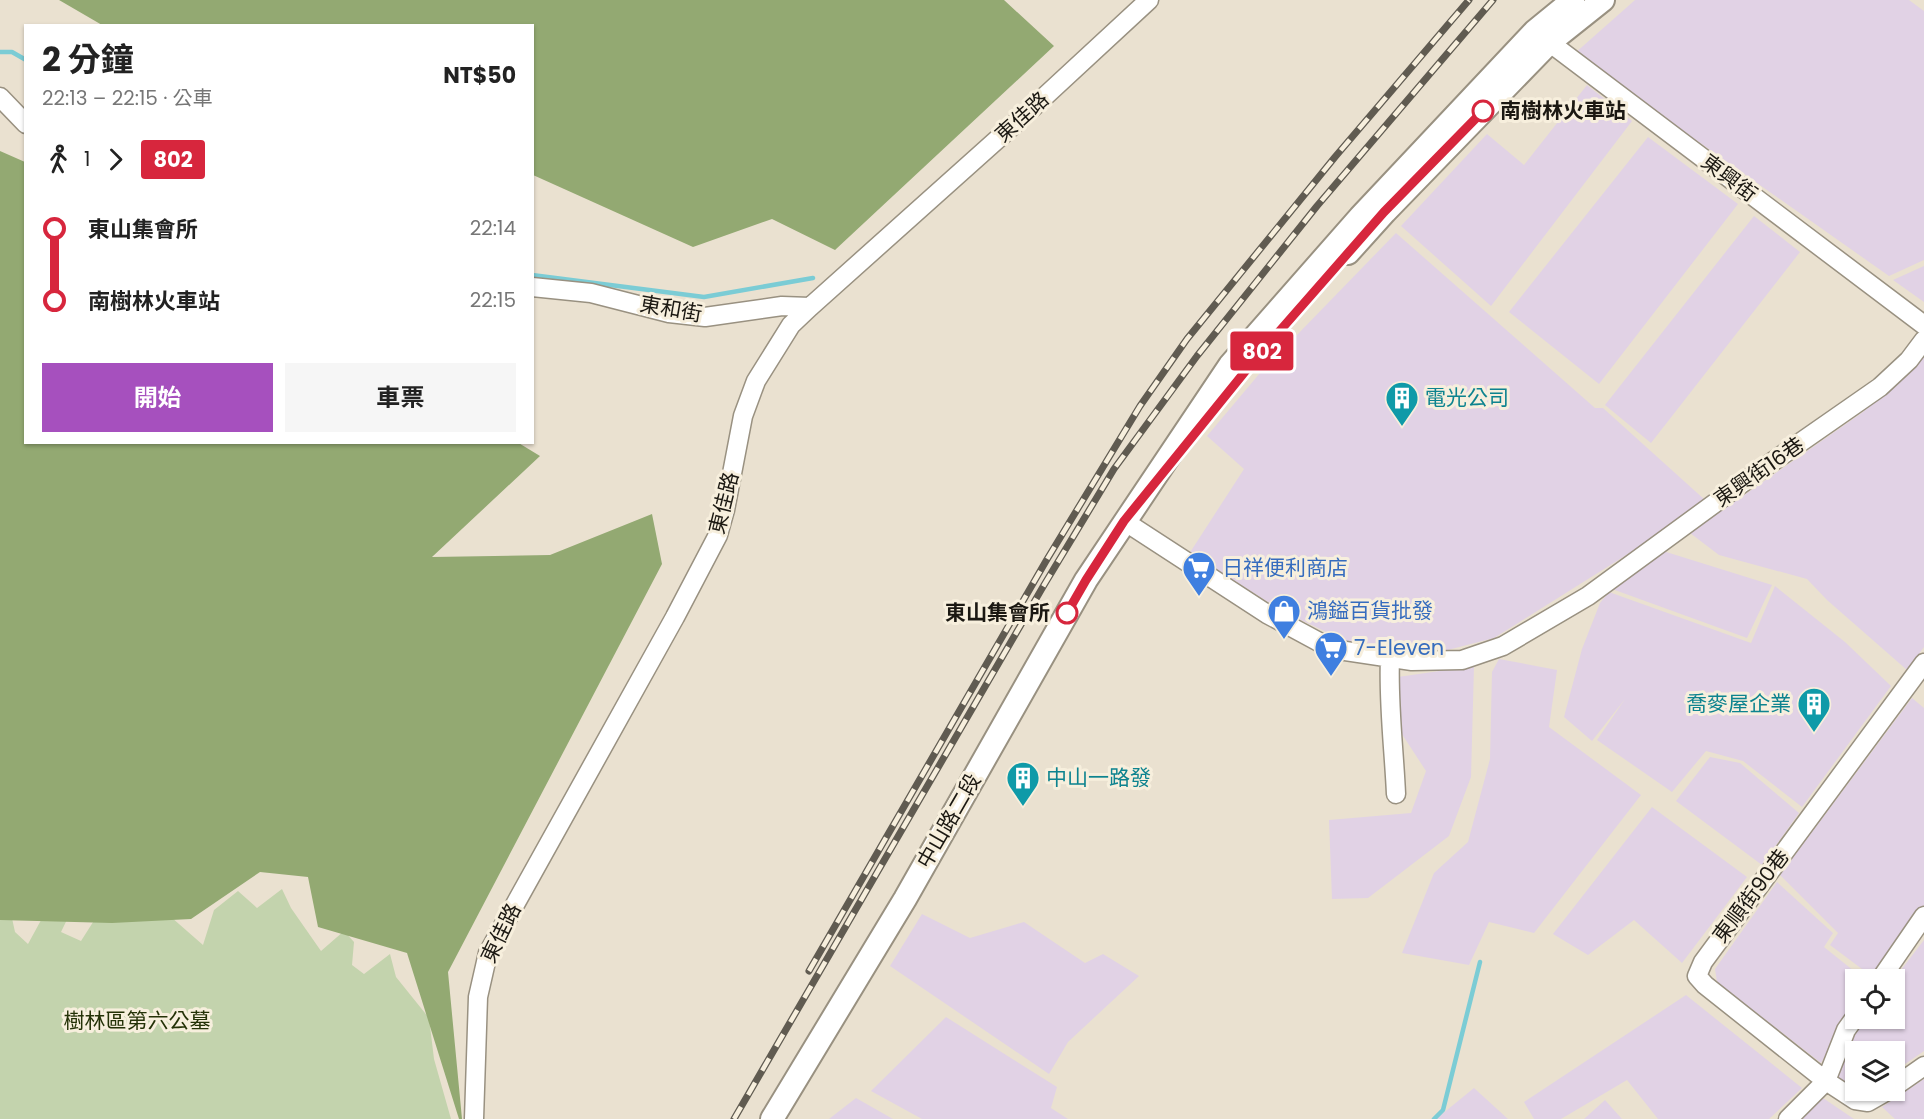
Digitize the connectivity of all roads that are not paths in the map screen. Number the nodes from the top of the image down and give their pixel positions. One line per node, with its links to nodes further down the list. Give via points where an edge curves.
1 (1149, 0): 8 (street, 東佳路)
2 (1573, 0): 4 (main road, 中山路二段)
3 (1604, 0): 4 (main road, 中山路二段)
4 (1542, 37): 9 (street, 東興街); 11 (main road, 中山路二段, via 1256,358)
5 (0, 97): 6 (street)
6 (24, 122)
7 (534, 287): 8 (street, 東和街, via 591,293 669,313 705,317 782,306)
8 (810, 307): 22 (street, 東佳路, via 791,325 756,381 743,416 718,535 488,953 478,997)
9 (1924, 325)
10 (1924, 340): 12 (street, 東興街16巷, via 1880,387 1587,596 1503,646 1462,660)
11 (1124, 521): 12 (street, 東興街16巷, via 1267,614 1332,649); 23 (main road, 中山路二段, via 1086,580 905,899)
12 (1390, 658): 14 (street)
13 (1924, 663): 20 (street, 東順街90巷, via 1703,962 1697,976)
14 (1396, 794)
15 (1924, 916): 16 (street)
16 (1888, 969)
17 (1847, 1029): 20 (street)
18 (1924, 1066): 19 (street)
19 (1905, 1079)
20 (1826, 1081): 21 (street); 24 (street)
21 (1845, 1093)
22 (474, 1119)
23 (772, 1119)
24 (1788, 1119)

